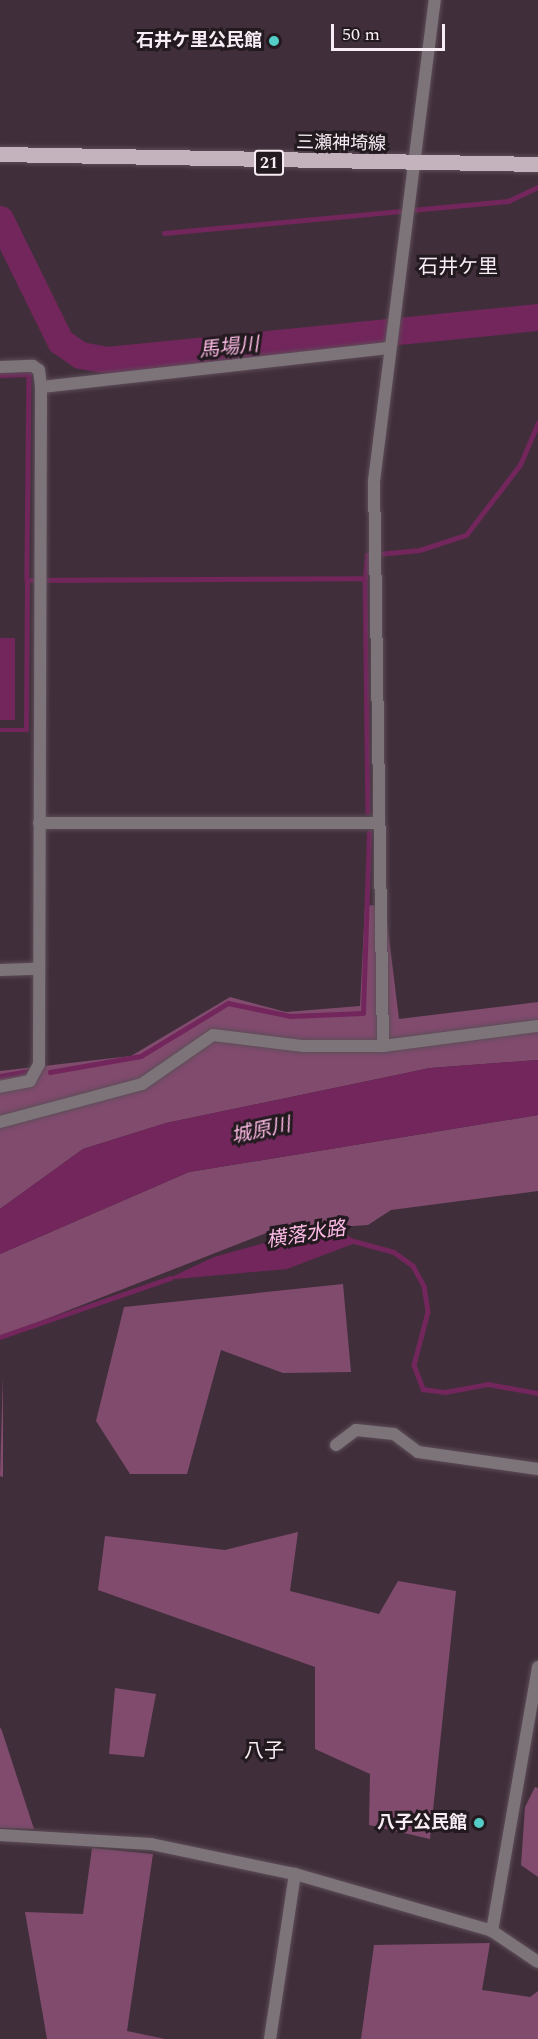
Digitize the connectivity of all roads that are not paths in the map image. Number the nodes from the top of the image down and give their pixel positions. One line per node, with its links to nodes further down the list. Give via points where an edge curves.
1 (435, 0): 4 (street)
2 (0, 154): 4 (main road, 三瀬神埼線 / 21)
3 (538, 164): 4 (main road, 三瀬神埼線 / 21)
4 (413, 165): 5 (street)
5 (387, 348): 7 (street); 9 (street, via 374,481)
6 (0, 367): 7 (street, via 33,366 39,370)
7 (41, 387): 8 (street)
8 (39, 823): 9 (street); 10 (street)
9 (379, 823): 13 (street)
10 (37, 969): 11 (street); 14 (street, via 36,1075)
11 (0, 970)
12 (538, 1026): 13 (street)
13 (383, 1046): 15 (street, via 303,1046 213,1035 142,1084)
14 (0, 1087)
15 (0, 1122)
16 (336, 1445): 17 (street, via 356,1430 393,1434 418,1452)
17 (538, 1469)
18 (538, 1667): 21 (street)
19 (0, 1835): 20 (street, via 151,1844)
20 (296, 1874): 21 (street); 23 (street)
21 (492, 1931): 22 (street)
22 (538, 1962)
23 (270, 2039)

